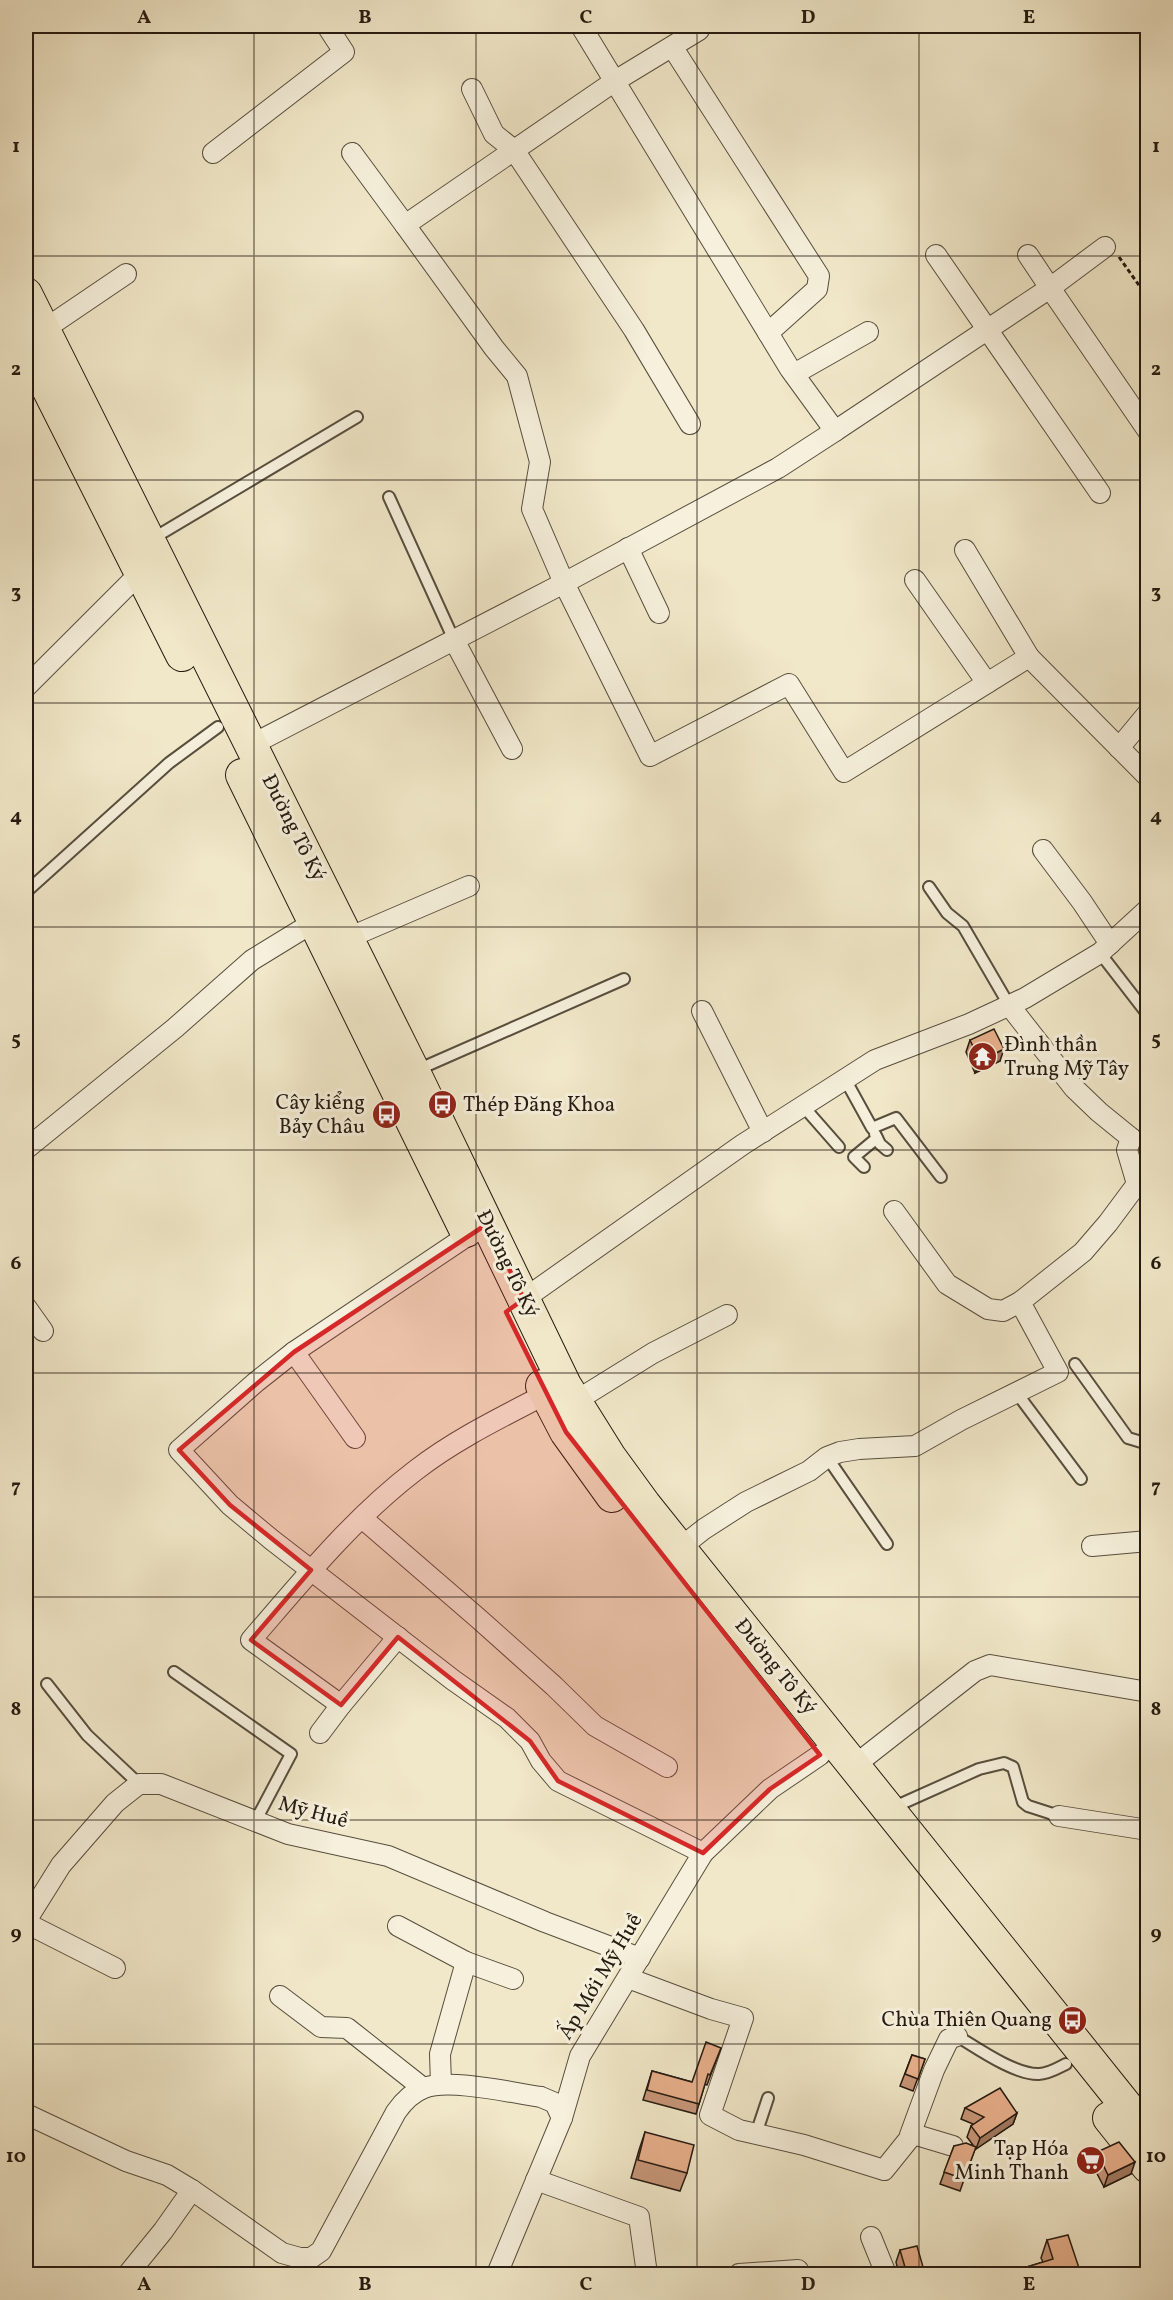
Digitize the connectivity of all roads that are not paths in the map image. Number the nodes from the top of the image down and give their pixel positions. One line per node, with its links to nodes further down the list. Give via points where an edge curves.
1 (327, 26): 8 (street, via 344,52)
2 (581, 26): 5 (street)
3 (699, 30): 4 (street)
4 (673, 48): 5 (street); 19 (street, via 819,276 817,289)
5 (615, 81): 7 (street); 19 (street)
6 (472, 89): 7 (street, via 494,134)
7 (514, 150): 10 (street); 23 (street, via 634,330)
8 (213, 153)
9 (352, 153): 10 (street)
10 (405, 225): 33 (street, via 517,376 540,462 532,509)
11 (1105, 247): 15 (street)
12 (936, 255): 17 (street)
13 (1028, 255): 15 (street)
14 (126, 274): 20 (street)
15 (1050, 288): 17 (street); 25 (street)
16 (26, 294): 20 (main road, Đường Tô Ký)
17 (987, 329): 24 (street); 26 (street)
18 (868, 332): 21 (street)
19 (768, 333): 21 (street)
20 (32, 339): 28 (main road, Đường Tô Ký); 31 (main road, Đường Tô Ký)
21 (794, 375): 24 (street)
22 (357, 417): 28 (lane)
23 (690, 424)
24 (835, 431): 29 (street, via 778,468)
25 (1148, 431)
26 (1100, 493)
27 (389, 497): 35 (lane)
28 (149, 540): 41 (main road, Đường Tô Ký)
29 (628, 548): 33 (street); 34 (street)
30 (965, 550): 36 (street)
31 (140, 573): 37 (street); 40 (main road, Đường Tô Ký)
32 (915, 580): 38 (street)
33 (564, 583): 35 (street); 38 (street, via 650,756 789,684 844,772)
34 (659, 613)
35 (454, 640): 41 (street); 43 (street)
36 (1029, 657): 38 (street); 42 (street)
37 (29, 677)
38 (987, 682)
39 (1148, 713): 42 (street)
40 (218, 726): 48 (lane, via 169,763); 50 (main road, Đường Tô Ký)
41 (251, 745): 51 (main road, Đường Tô Ký)
42 (1119, 748): 44 (street)
43 (513, 749)
44 (1148, 777)
45 (1043, 850): 52 (street, via 1082,902)
46 (469, 886): 51 (street)
47 (929, 887): 54 (lane, via 947,913 963,926)
48 (26, 892)
49 (1148, 909): 52 (street)
50 (314, 922): 64 (street, via 252,960 176,1028); 69 (main road, Đường Tô Ký)
51 (348, 938): 57 (main road, Đường Tô Ký)
52 (1105, 949): 54 (street); 56 (lane)
53 (624, 980): 57 (lane)
54 (1009, 1005): 58 (street, via 875,1060); 62 (street, via 1074,1088 1099,1112)
55 (702, 1011): 60 (street)
56 (1148, 1015)
57 (414, 1072): 69 (main road, Đường Tô Ký)
58 (845, 1079): 59 (street); 61 (lane)
59 (803, 1106): 60 (street); 63 (lane)
60 (763, 1132): 71 (street)
61 (875, 1133): 65 (lane); 66 (lane, via 854,1157); 67 (lane, via 896,1118)
62 (1139, 1135): 70 (street, via 1127,1150 1137,1184 1083,1252)
63 (839, 1147)
64 (26, 1149)
65 (887, 1150)
66 (864, 1167)
67 (941, 1177)
68 (894, 1210): 70 (street, via 947,1284 988,1309 1003,1311)
69 (478, 1229): 71 (main road, Đường Tô Ký); 73 (street)
70 (1020, 1302): 74 (street)
71 (515, 1305): 76 (main road, Đường Tô Ký)
72 (727, 1315): 76 (street)
73 (294, 1352): 77 (street); 86 (street, via 179,1450 230,1505)
74 (1067, 1368): 75 (street); 78 (lane, via 1128,1438)
75 (1016, 1392): 79 (street, via 915,1446 859,1449); 80 (lane)
76 (560, 1398): 81 (street, via 473,1432 416,1470); 85 (main road, Đường Tô Ký); 93 (main road, Đường Tô Ký, via 566,1432 596,1476)
77 (355, 1438)
78 (1148, 1444)
79 (827, 1457): 83 (lane); 85 (street, via 809,1471 746,1502)
80 (1080, 1479)
81 (362, 1518): 86 (street); 95 (street, via 595,1726)
82 (1148, 1541): 84 (street)
83 (887, 1544)
84 (1092, 1546)
85 (680, 1548): 94 (main road, Đường Tô Ký)
86 (311, 1570): 87 (street); 91 (street, via 251,1640)
87 (398, 1637): 91 (street); 101 (street, via 507,1719 530,1741 558,1781)
88 (174, 1672): 99 (lane, via 291,1754)
89 (47, 1684): 96 (lane, via 87,1735)
90 (1148, 1692): 94 (street, via 990,1665 975,1671)
91 (341, 1705): 92 (street)
92 (320, 1733)
93 (820, 1755): 101 (street, Ấp Mới Mỹ Huề, via 770,1789); 111 (main road, Đường Tô Ký)
94 (855, 1765): 97 (main road, Đường Tô Ký)
95 (667, 1767)
96 (139, 1784): 99 (street, Mỹ Huề, via 161,1784); 102 (street, via 115,1803 61,1865)
97 (889, 1809): 98 (lane, via 1004,1763 1012,1767 1023,1802); 116 (main road, Đường Tô Ký)
98 (1059, 1816): 100 (street)
99 (255, 1822): 104 (street, Mỹ Huề, via 288,1834 388,1856)
100 (1148, 1830)
101 (703, 1853): 104 (street, Ấp Mới Mỹ Huề)
102 (26, 1922): 106 (street)
103 (398, 1926): 105 (street)
104 (640, 1958): 107 (street, Ấp Mới Mỹ Huề)
105 (466, 1962): 108 (street); 112 (street)
106 (115, 1968)
107 (628, 1978): 115 (street, Ấp Mới Mỹ Huề, via 580,2056); 117 (street, via 743,2018 710,2115)
108 (513, 1979)
109 (280, 1996): 112 (street, via 321,2026 347,2028)
110 (957, 2036): 111 (lane, via 1028,2072 1039,2074); 118 (street, via 949,2039 934,2070)
111 (1066, 2064): 120 (main road, Đường Tô Ký)
112 (432, 2086): 115 (street, via 541,2097 555,2103); 122 (street, via 407,2098 396,2112 332,2234 321,2251 310,2258 282,2253)
113 (768, 2098): 117 (lane)
114 (26, 2114): 122 (street)
115 (562, 2118): 121 (street, Ấp Mới Mỹ Huề)
116 (1148, 2133)
117 (756, 2134): 118 (street, via 884,2170)
118 (910, 2135): 119 (street)
119 (953, 2146)
120 (1148, 2167)
121 (536, 2180): 126 (street, Ấp Mới Mỹ Huề); 127 (street, via 639,2217)
122 (192, 2190): 125 (street)
123 (871, 2238): 129 (street)
124 (798, 2270): 128 (street)
125 (128, 2274)
126 (497, 2274)
127 (647, 2274)
128 (740, 2274)
129 (886, 2274)

